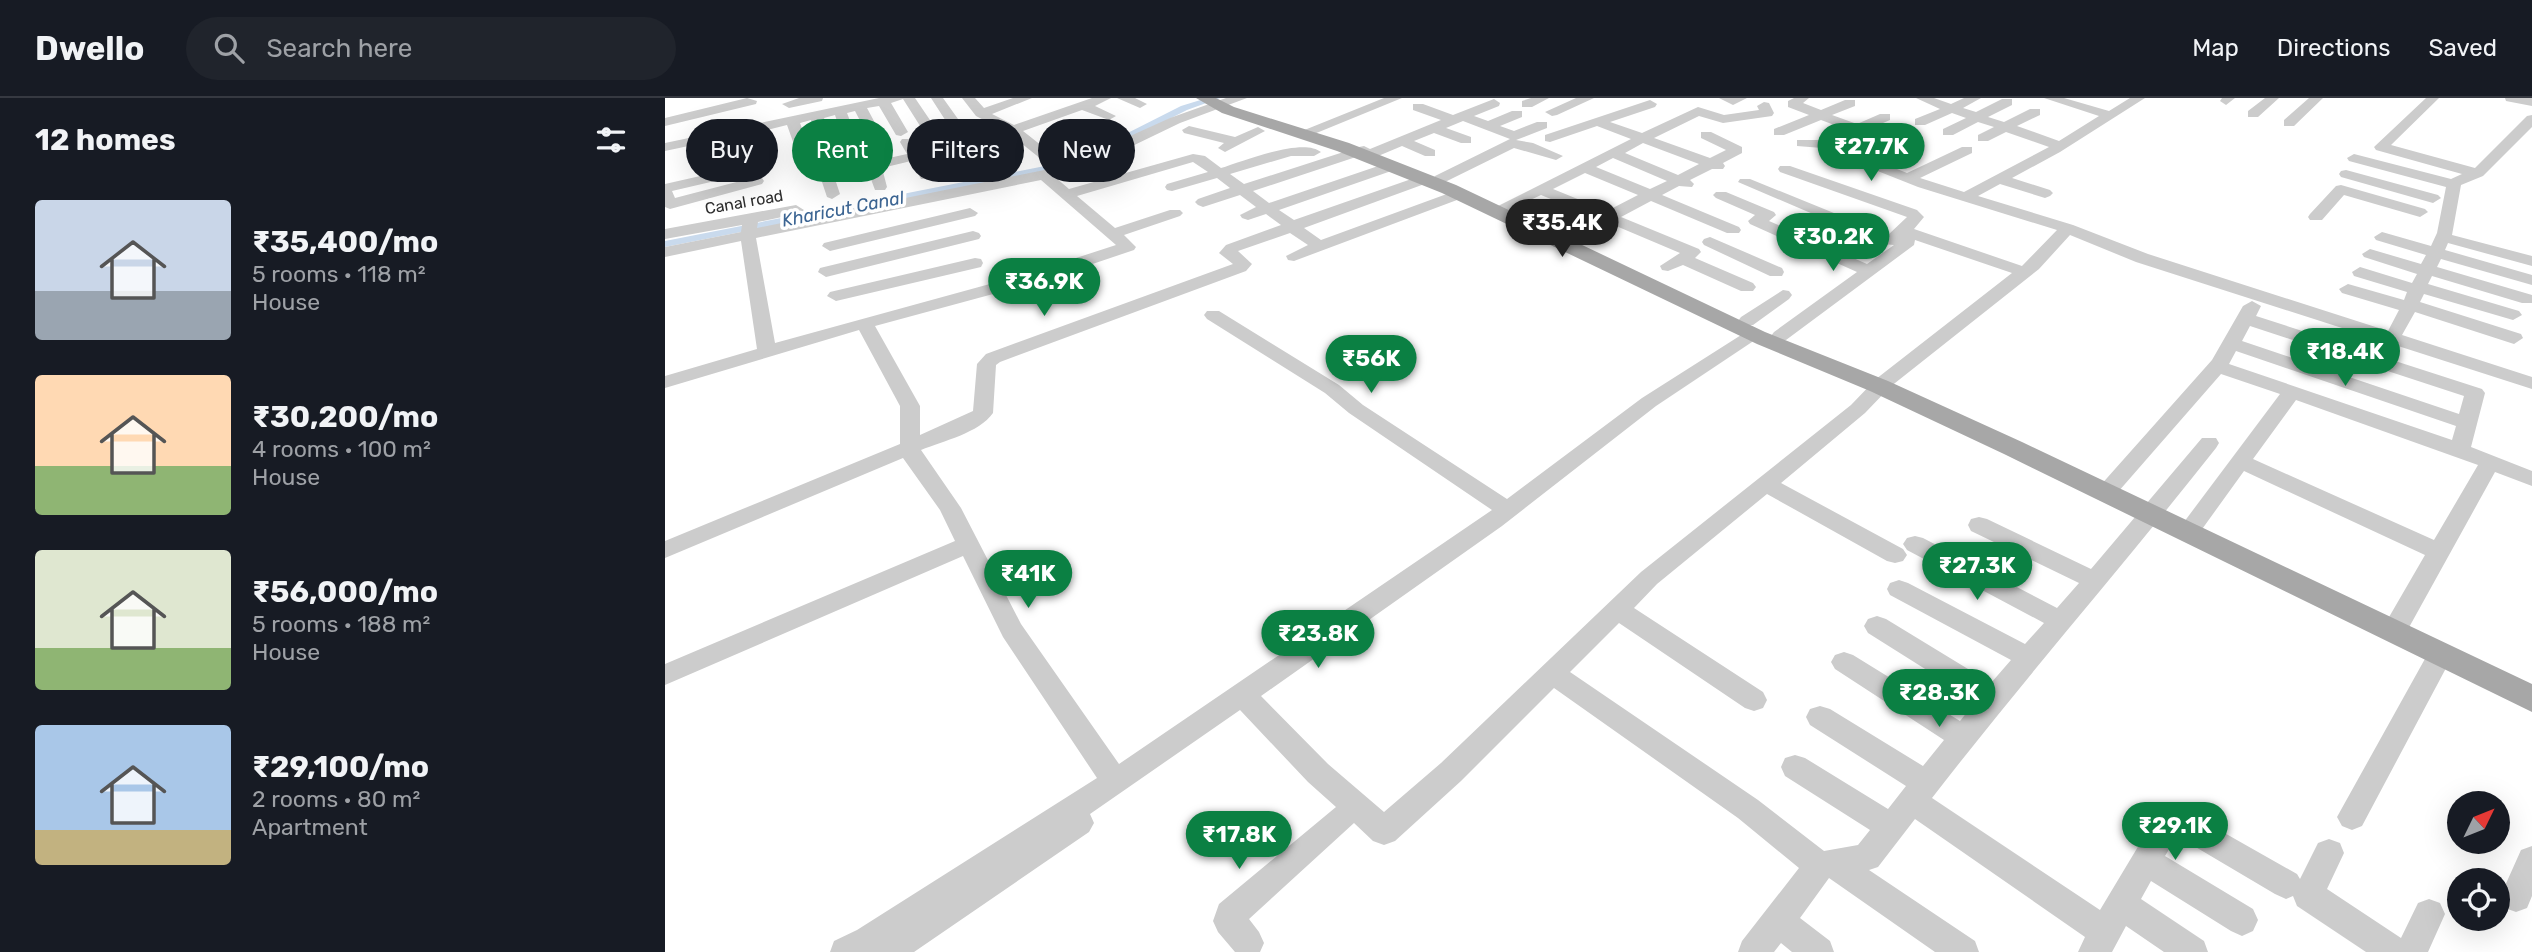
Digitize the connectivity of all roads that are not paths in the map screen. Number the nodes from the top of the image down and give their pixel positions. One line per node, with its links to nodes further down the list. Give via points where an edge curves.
1 (721, 98): 50 (street)
2 (817, 98): 34 (street)
3 (898, 98): 27 (street)
4 (909, 98): 64 (street)
5 (937, 98): 65 (street)
6 (987, 98): 38 (street)
7 (1053, 98): 39 (street)
8 (1123, 98): 35 (street)
9 (1189, 98): 75 (street, Canal road)
10 (1241, 98): 36 (street)
11 (1396, 98): 85 (street)
12 (1543, 98): 77 (street)
13 (1588, 98): 48 (street)
14 (1725, 98): 15 (street)
15 (1741, 98)
16 (1803, 98): 56 (street, via 1793,104)
17 (1922, 98): 43 (street)
18 (1975, 98): 43 (street)
19 (2050, 98): 51 (street)
20 (2075, 98): 51 (street)
21 (2139, 98): 51 (street)
22 (2273, 98): 53 (street)
23 (2292, 98): 26 (street)
24 (2433, 98): 126 (street, via 2381,147)
25 (2511, 98): 31 (street)
26 (2314, 100): 74 (street)
27 (883, 101): 40 (street); 98 (street)
28 (751, 102): 50 (street)
29 (1032, 102): 38 (street); 52 (street)
30 (2007, 102): 58 (street)
31 (2532, 102)
32 (1494, 103): 59 (street)
33 (1850, 103): 56 (street)
34 (789, 104)
35 (1140, 104)
36 (1214, 104): 81 (main road); 83 (street); 85 (main road); 100 (street)
37 (1650, 104): 72 (street)
38 (974, 105): 66 (street)
39 (1088, 105): 52 (street); 55 (street)
40 (859, 106): 44 (street); 63 (street)
41 (1763, 106): 93 (street, via 1767,113 1723,119 1698,111)
42 (1418, 107): 59 (street)
43 (1952, 108): 58 (street); 90 (street)
44 (839, 110): 54 (street); 62 (street)
45 (665, 111): 50 (street)
46 (1013, 111): 71 (street)
47 (763, 112): 50 (street)
48 (1552, 112)
49 (2035, 112): 79 (street)
50 (704, 113): 70 (street); 88 (street)
51 (2113, 113): 103 (street)
52 (1061, 114): 67 (street)
53 (2253, 114)
54 (816, 115): 60 (street); 61 (street)
55 (1109, 116)
56 (1820, 116): 84 (street); 86 (street)
57 (1885, 117): 84 (street)
58 (1977, 117): 79 (street); 87 (street)
59 (1458, 118): 77 (street); 82 (street)
60 (797, 119)
61 (817, 119)
62 (842, 119)
63 (864, 119)
64 (920, 119)
65 (952, 119)
66 (996, 119)
67 (1047, 119)
68 (2532, 119): 126 (street)
69 (792, 120): 73 (street)
70 (665, 122)
71 (1038, 122): 78 (street)
72 (1598, 122): 92 (street); 93 (street)
73 (778, 123)
74 (2289, 123)
75 (1135, 124)
76 (1542, 125): 77 (street, via 1514,136)
77 (1489, 126)
78 (1024, 127)
79 (2004, 127): 94 (street); 103 (street)
80 (1228, 128): 91 (street)
81 (1265, 128): 96 (street); 117 (main road)
82 (1434, 128): 95 (street); 97 (street)
83 (1189, 130): 91 (street); 102 (street)
84 (1857, 130): 90 (street); 101 (street, via 1822,144)
85 (1309, 131): 117 (main road)
86 (1779, 132)
87 (1948, 132)
88 (665, 134)
89 (1706, 135): 118 (street, via 1737,150)
90 (1914, 135): 127 (street, via 1865,161)
91 (1212, 136): 96 (street); 115 (street, via 1180,150)
92 (1550, 138)
93 (1643, 138): 111 (street); 118 (street)
94 (1983, 138)
95 (1466, 140)
96 (1239, 141): 107 (street); 109 (street)
97 (1402, 141): 110 (street); 117 (street)
98 (907, 142)
99 (1024, 142): 114 (street)
100 (1135, 142)
101 (1802, 143)
102 (1158, 144)
103 (2060, 146): 129 (street)
104 (665, 147): 105 (street)
105 (686, 147)
106 (1967, 150): 127 (street)
107 (1282, 151)
108 (1314, 152): 125 (street, via 1294,150)
109 (1216, 153)
110 (1430, 153)
111 (1612, 153): 121 (street); 130 (street)
112 (1556, 156): 128 (street, via 1512,143)
113 (2354, 158): 119 (street)
114 (1038, 159)
115 (1135, 160)
116 (1333, 160): 117 (street); 117 (street); 124 (street)
117 (1365, 160): 128 (main road); 128 (main road); 144 (street); 145 (street)
118 (1711, 164): 123 (street); 130 (street)
119 (2380, 165): 131 (street); 140 (street)
120 (1135, 167): 125 (street, via 1193,158)
121 (1584, 167): 147 (street); 154 (street)
122 (1785, 169): 183 (street, via 1912,213 1915,222)
123 (1728, 170)
124 (1300, 171): 144 (street); 149 (street)
125 (1220, 172): 143 (street); 149 (street)
126 (2476, 173): 140 (street)
127 (1907, 178): 156 (street)
128 (1433, 179): 145 (street); 153 (main road); 163 (main road)
129 (1999, 179): 150 (street); 156 (street)
130 (1679, 180): 146 (street); 154 (street)
131 (2368, 180): 141 (street); 157 (street)
132 (829, 182): 152 (street)
133 (879, 182): 142 (street)
134 (1038, 182): 175 (street, Canal road)
135 (1042, 182): 169 (street)
136 (1048, 182): 169 (street, via 1021,193)
137 (1058, 182): 181 (street)
138 (1745, 182): 189 (street)
139 (2320, 183): 141 (street)
140 (2454, 184): 190 (street)
141 (2348, 185): 160 (street); 171 (street)
142 (880, 187)
143 (1172, 187)
144 (1327, 188): 162 (street); 164 (street)
145 (1401, 188): 161 (street); 162 (street)
146 (1696, 188)
147 (1541, 189): 163 (street); 170 (street)
148 (665, 190): 158 (street, via 669,204); 158 (street, via 749,169 757,181)
149 (1242, 190): 159 (street); 164 (street)
150 (2045, 192)
151 (744, 193): 175 (street)
152 (832, 194)
153 (1460, 194): 161 (street); 186 (main road)
154 (1651, 194): 170 (street); 188 (street, via 1733,230)
155 (1721, 195): 200 (street, via 1768,215 1756,221)
156 (1965, 197): 178 (street)
157 (2433, 198)
158 (706, 202): 172 (street); 176 (street)
159 (1203, 202)
160 (2387, 202): 165 (street); 173 (street)
161 (1433, 204): 174 (street); 179 (street, via 1445,214)
162 (1355, 205): 174 (street); 177 (street)
163 (1502, 208): 186 (main road)
164 (1267, 209): 168 (street); 177 (street)
165 (2420, 212)
166 (970, 213): 169 (street)
167 (1174, 213): 181 (street)
168 (1248, 215)
169 (899, 216): 175 (street); 185 (street); 194 (street)
170 (1609, 216): 186 (street); 197 (street)
171 (2316, 216)
172 (665, 218)
173 (2374, 219)
174 (1381, 223): 179 (street); 191 (street)
175 (748, 226): 176 (street, Canal road); 193 (street); 223 (street)
176 (708, 227): 180 (street, Canal road)
177 (1291, 227): 191 (street); 232 (street, via 1228,250 1244,264 1240,267 993,358 987,364 983,413)
178 (2067, 228): 192 (street); 203 (street)
179 (1397, 233): 187 (street)
180 (665, 234)
181 (1113, 234): 218 (street, via 1128,247)
182 (973, 236): 194 (street)
183 (1906, 237): 189 (street); 200 (street); 203 (street)
184 (2382, 237): 190 (street)
185 (823, 240)
186 (1563, 240): 220 (main road)
187 (1376, 241)
188 (1710, 242): 197 (street); 202 (street)
189 (1889, 242): 200 (street)
190 (2439, 245): 198 (street); 206 (street); 209 (street)
191 (1319, 246): 196 (street)
192 (2121, 248): 211 (street)
193 (665, 252)
194 (906, 253): 201 (street); 205 (street)
195 (2370, 254): 209 (street)
196 (1294, 256)
197 (1681, 259): 208 (street)
198 (2532, 261)
199 (975, 263): 205 (street)
200 (1861, 268): 207 (street); 220 (street)
201 (826, 272)
202 (1776, 272)
203 (2024, 272): 228 (street)
204 (2360, 272): 209 (street)
205 (912, 278): 213 (street)
206 (2532, 280)
207 (1828, 285)
208 (1747, 288)
209 (2418, 288): 210 (street); 214 (street); 216 (street); 219 (street); 221 (street)
210 (2348, 289)
211 (2260, 292): 217 (street); 219 (street); 227 (street)
212 (1783, 295): 220 (street)
213 (836, 296)
214 (2528, 299)
215 (1213, 315): 239 (street, via 1332,389)
216 (2513, 315)
217 (2245, 318): 222 (street); 230 (street, via 2475,393)
218 (863, 323): 223 (street); 232 (street, via 910,406)
219 (2397, 331): 225 (street)
220 (1765, 332): 228 (main road); 239 (street, via 1649,402); 258 (street, via 1506,527)
221 (2514, 338)
222 (2231, 343): 224 (street); 230 (street)
223 (767, 350): 226 (street)
224 (2217, 366): 229 (street); 238 (street)
225 (2532, 373)
226 (665, 382)
227 (2532, 383)
228 (1881, 385): 237 (street); 238 (main road); 240 (main road)
229 (2293, 391): 233 (street); 234 (street)
230 (2467, 423): 233 (street)
231 (2209, 443): 240 (street)
232 (910, 448): 243 (street); 244 (street)
233 (2460, 450): 235 (street)
234 (2240, 461): 242 (street); 245 (street)
235 (2490, 463): 236 (street); 245 (street)
236 (2532, 479)
237 (1766, 484): 248 (street); 249 (street)
238 (2110, 487): 240 (main road)
239 (1507, 510): 258 (street)
240 (2154, 512): 242 (main road); 246 (street); 251 (main road)
241 (1979, 525): 246 (street)
242 (2192, 526): 251 (main road)
243 (969, 544): 255 (street); 264 (street, via 1012,630)
244 (665, 550)
245 (2439, 552): 251 (street)
246 (2095, 581): 249 (street)
247 (1899, 589): 252 (street)
248 (1617, 609): 254 (street); 260 (street)
249 (2061, 621): 252 (street)
250 (1878, 626): 257 (street)
251 (2420, 640): 256 (main road); 259 (main road); 267 (street)
252 (2029, 658): 257 (street)
253 (1843, 662): 262 (street)
254 (1552, 673): 266 (street, via 1384,831); 272 (street)
255 (665, 675)
256 (2532, 689)
257 (1994, 698): 262 (street)
258 (1247, 699): 264 (street); 266 (street); 282 (street)
259 (2532, 699)
260 (1754, 701)
261 (1820, 717): 265 (street)
262 (1963, 737): 265 (street)
263 (1795, 767): 268 (street)
264 (1115, 782): 281 (street)
265 (1919, 792): 268 (street); 279 (street)
266 (1348, 811): 280 (street, via 1230,915 1229,921)
267 (2352, 817)
268 (1891, 827): 272 (street, via 1867,857)
269 (2329, 853): 287 (street, via 2308,895)
270 (2532, 860): 274 (street)
271 (2146, 861): 273 (street, via 2172,821); 275 (street); 277 (street)
272 (1827, 865): 278 (street); 285 (street)
273 (2286, 884)
274 (2516, 897)
275 (2121, 904): 279 (street); 286 (street)
276 (2429, 914): 288 (street)
277 (2242, 920)
278 (1778, 921): 283 (street); 284 (street)
279 (2099, 942)
280 (1248, 943)
281 (846, 952)
282 (886, 952)
283 (1754, 952)
284 (1818, 952)
285 (1963, 952)
286 (2192, 952)
287 (2393, 952)
288 (2411, 952)

